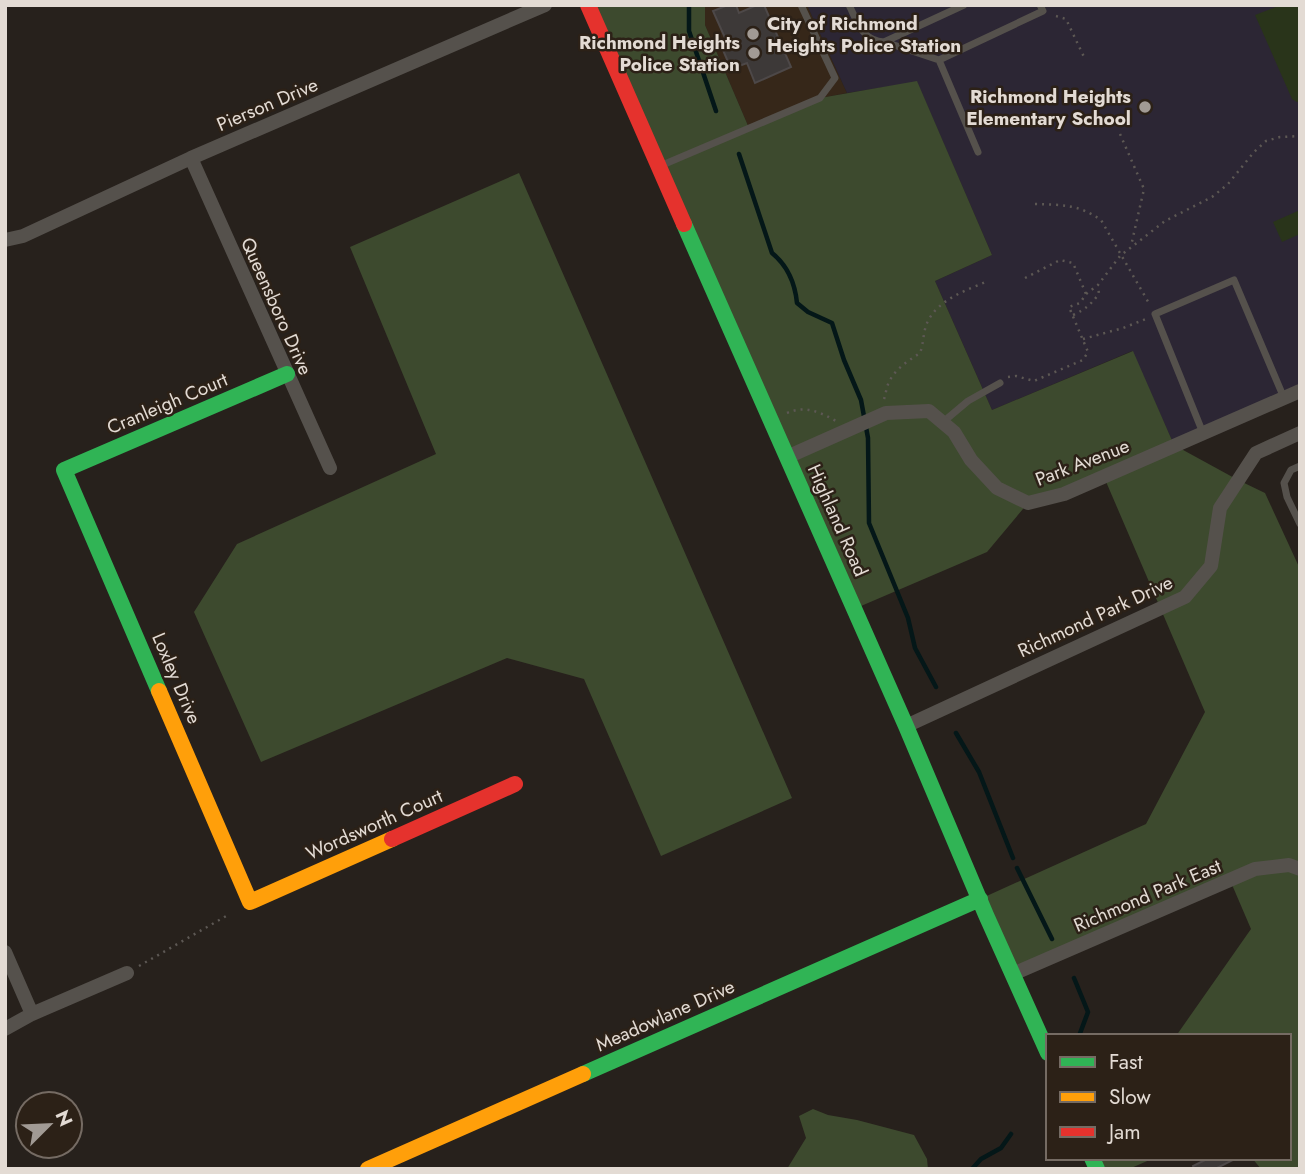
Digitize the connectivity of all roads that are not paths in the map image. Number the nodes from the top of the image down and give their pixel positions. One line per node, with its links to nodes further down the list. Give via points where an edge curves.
1 (545, 5): 10 (street, Pierson Drive)
2 (588, 5): 11 (street, Highland Road)
3 (801, 5): 11 (lane, via 835,78 820,98)
4 (849, 5): 7 (lane, via 863,33)
5 (964, 5): 7 (lane)
6 (1040, 5): 8 (lane, via 1043,12)
7 (884, 42): 8 (lane)
8 (939, 60): 9 (lane)
9 (978, 152)
10 (191, 158): 12 (street, Pierson Drive, via 23,236); 13 (street, Queensboro Drive)
11 (659, 167): 20 (street, Highland Road)
12 (5, 240)
13 (287, 374): 22 (street, Queensboro Drive); 23 (street, Cranleigh Court)
14 (1000, 383): 17 (lane)
15 (1300, 391): 16 (street, Park Avenue)
16 (1284, 398): 18 (street, Park Avenue); 18 (lane, via 1234,280 1155,314)
17 (942, 422): 18 (street, Park Avenue, via 997,488 1028,503 1064,494); 20 (street, via 929,411 883,408)
18 (1203, 433)
19 (1300, 433): 25 (street, Richmond Park Drive, via 1256,453 1220,508 1211,566 1185,597)
20 (787, 457): 25 (street, Highland Road)
21 (1300, 466): 24 (lane, via 1291,470 1284,483)
22 (330, 468)
23 (64, 470): 29 (street, Loxley Drive)
24 (1300, 524)
25 (906, 726): 28 (street, Highland Road)
26 (515, 784): 29 (street, Wordsworth Court)
27 (1300, 869): 32 (street, Richmond Park East, via 1289,865 1255,869)
28 (980, 899): 32 (street, Highland Road); 36 (street, Meadowlane Drive)
29 (250, 902)
30 (5, 952): 33 (street)
31 (127, 973): 33 (street)
32 (1013, 974): 35 (street, Highland Road)
33 (32, 1014): 34 (street)
34 (5, 1029)
35 (1046, 1048)
36 (368, 1169)

